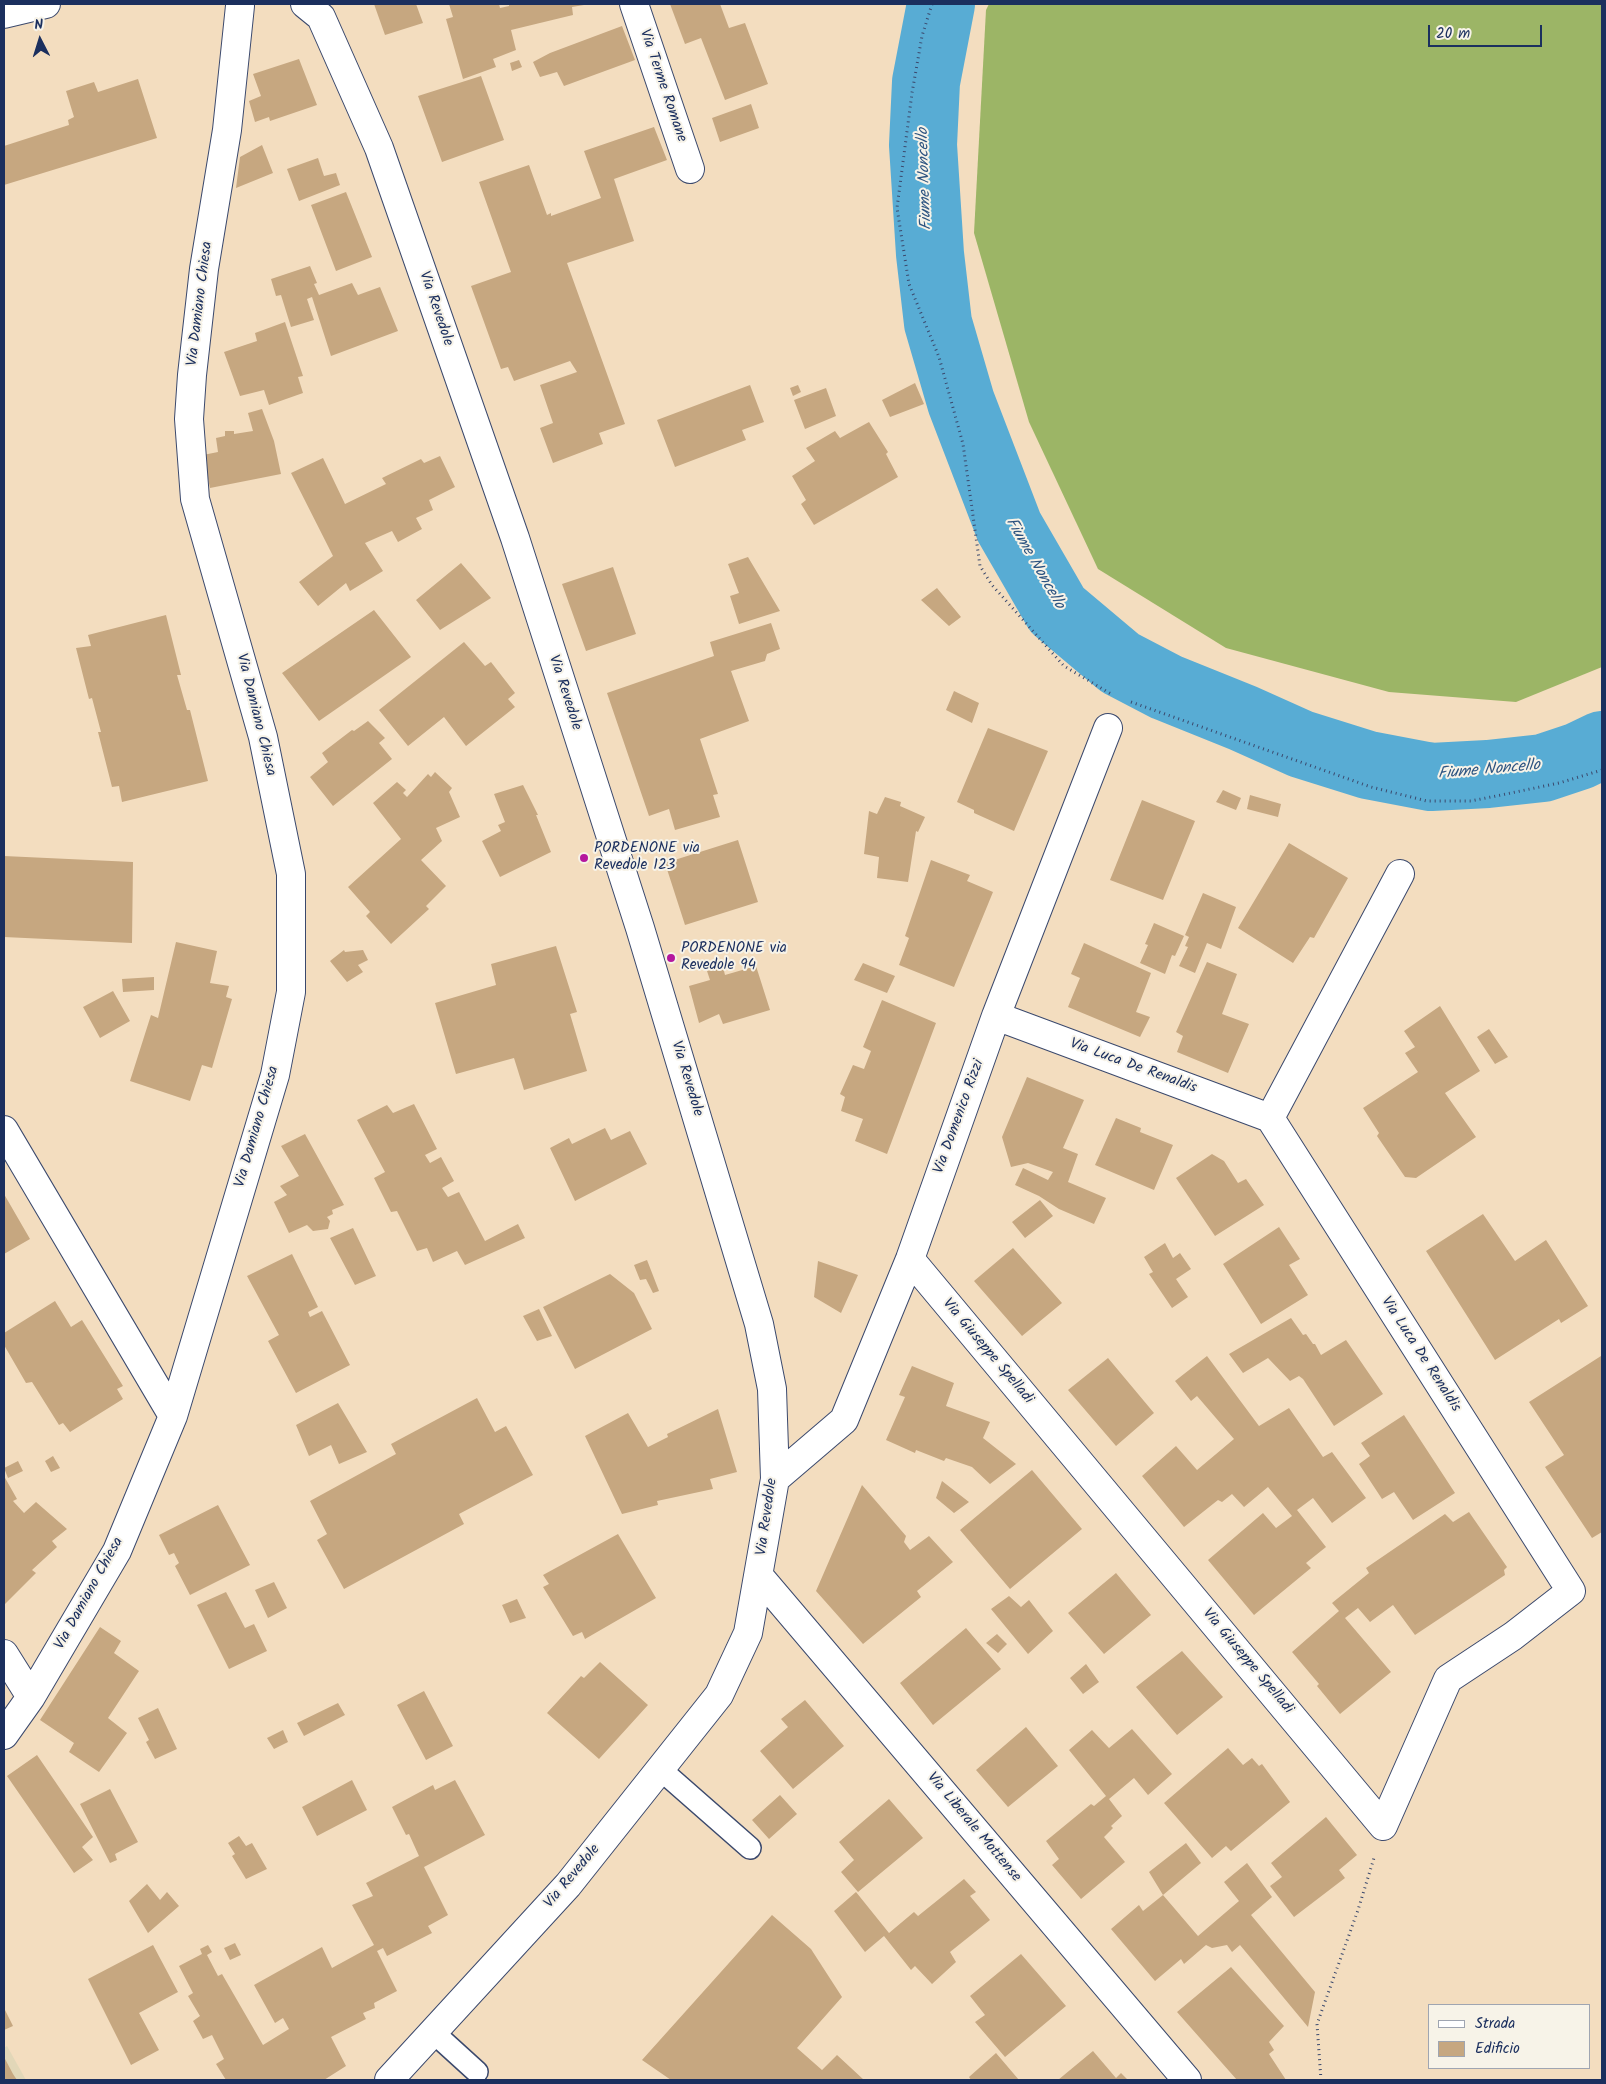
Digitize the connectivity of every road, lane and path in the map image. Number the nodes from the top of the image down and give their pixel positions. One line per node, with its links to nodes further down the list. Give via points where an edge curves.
1 (46, 4): 6 (street)
2 (246, 4): 17 (street, Via Damiano Chiesa, via 204,268 189,419 195,499 262,737 291,874 290,992 275,1075)
3 (306, 4): 18 (street, Via Revedole, via 321,17 379,148 514,538 637,918 759,1324 772,1389)
4 (634, 4): 7 (street, Via Terme Romane)
5 (932, 4): 8 (path, via 922,36 912,93 897,208 909,284 939,358 963,444 980,566 992,585 1064,666)
6 (4, 14)
7 (690, 169)
8 (1117, 696)
9 (1124, 699): 11 (path, via 1370,787 1427,801 1471,800 1506,794)
10 (1108, 728): 13 (street, Via Domenico Rizzi)
11 (1602, 770)
12 (1400, 874): 14 (street)
13 (996, 1016): 14 (street, Via Luca De Renaldis); 16 (street, Via Domenico Rizzi)
14 (1270, 1118): 24 (street, Via Luca De Renaldis, via 1571,1591 1513,1636 1448,1679)
15 (4, 1130): 17 (street)
16 (910, 1259): 18 (street, Via Domenico Rizzi, via 844,1420); 24 (street, Via Giuseppe Spelladi)
17 (173, 1416): 21 (street, Via Damiano Chiesa, via 117,1551)
18 (775, 1479): 19 (street, Via Revedole)
19 (760, 1576): 23 (street, Via Revedole, via 748,1632 719,1695); 29 (street, Via Liberale Mottense)
20 (4, 1654): 21 (street)
21 (31, 1696): 22 (street, Via Damiano Chiesa)
22 (4, 1735)
23 (660, 1769): 25 (lane); 26 (street, Via Revedole, via 568,1885)
24 (1383, 1826): 30 (path, via 1358,1910 1317,2024)
25 (750, 1848)
26 (433, 2032): 27 (lane); 28 (street, Via Revedole)
27 (477, 2072)
28 (389, 2080)
29 (1188, 2080)
30 (1321, 2080)

